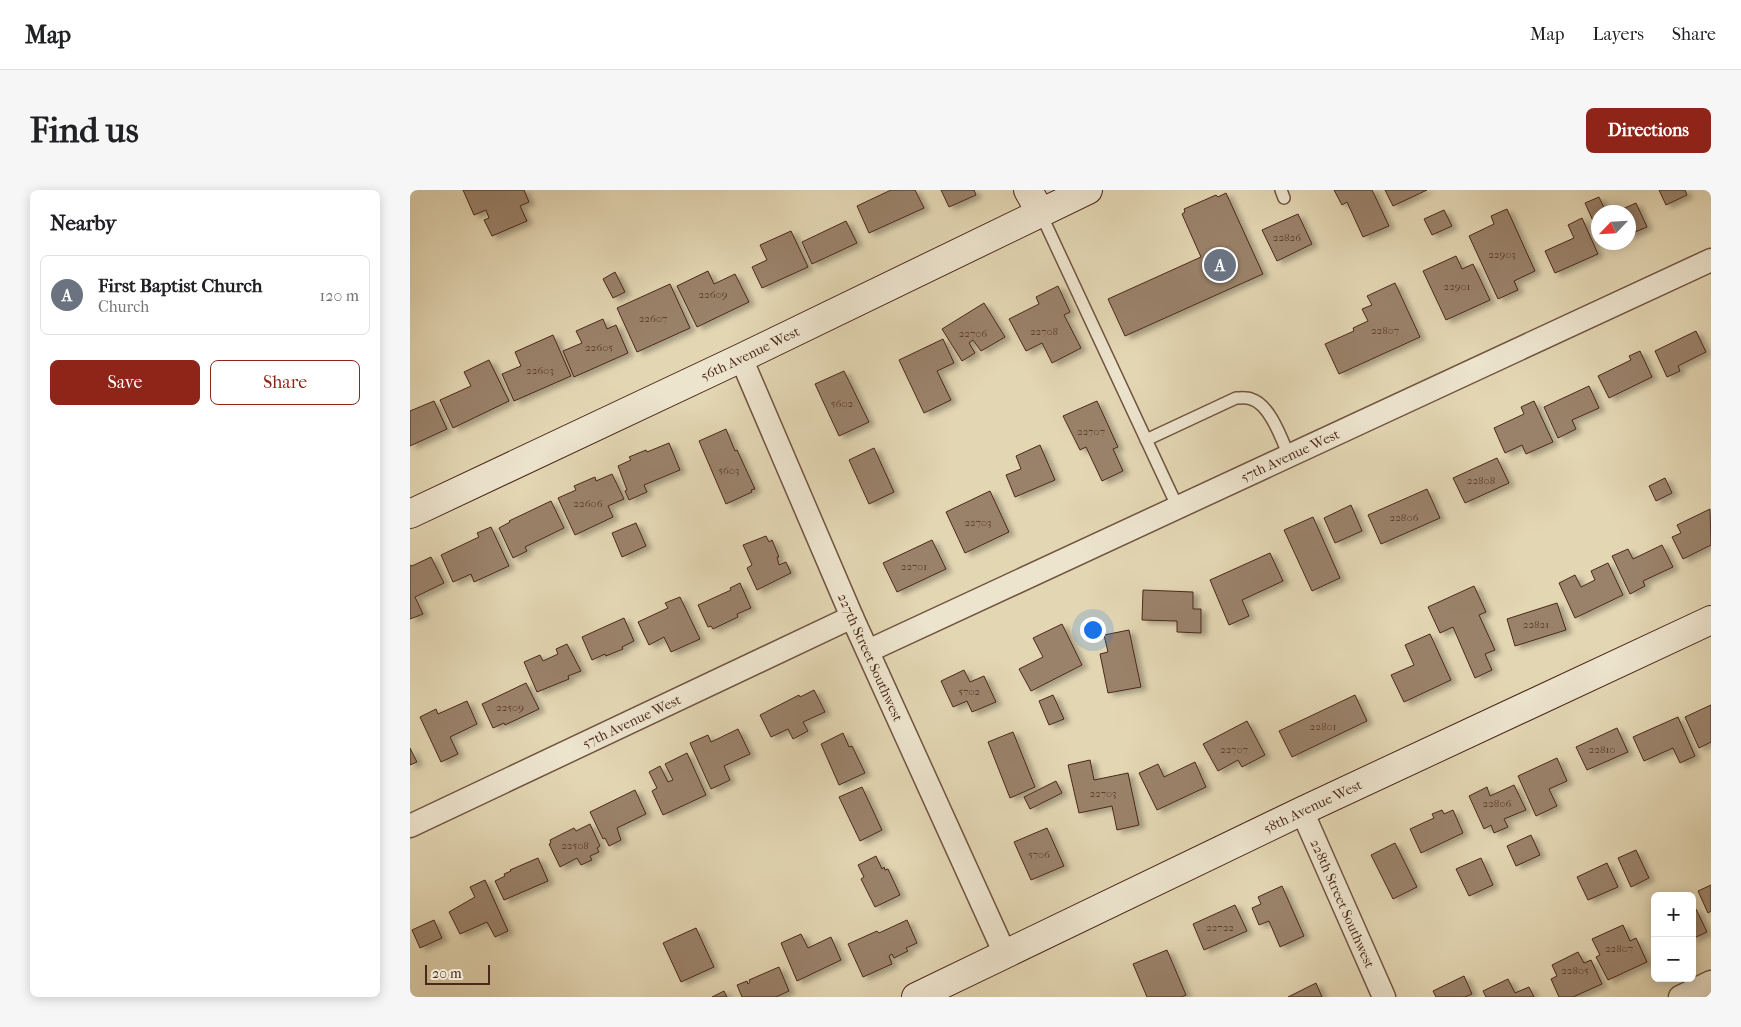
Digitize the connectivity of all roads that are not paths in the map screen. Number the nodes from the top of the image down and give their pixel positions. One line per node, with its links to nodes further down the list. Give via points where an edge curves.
1 (1088, 190): 2 (street, 56th Avenue West)
2 (1034, 201): 4 (street, 56th Avenue West); 5 (lane)
3 (1711, 260): 6 (street, 57th Avenue West)
4 (740, 358): 8 (street, 56th Avenue West); 9 (street, 227th Street Southwest)
5 (1146, 440): 6 (lane, via 1236,398 1251,399 1261,404 1272,419); 7 (lane)
6 (1289, 456): 7 (street, 57th Avenue West)
7 (1178, 508): 11 (street, 57th Avenue West)
8 (410, 514)
9 (852, 617): 11 (street, 227th Street Southwest); 13 (street, 57th Avenue West)
10 (1711, 620): 12 (street, 58th Avenue West)
11 (868, 652): 14 (street, 227th Street Southwest)
12 (1302, 811): 14 (street, 58th Avenue West); 17 (street, 228th Street Southwest)
13 (410, 826)
14 (1005, 954): 16 (street, 58th Avenue West)
15 (1711, 982): 18 (street)
16 (916, 997)
17 (1384, 997)
18 (1680, 997)

